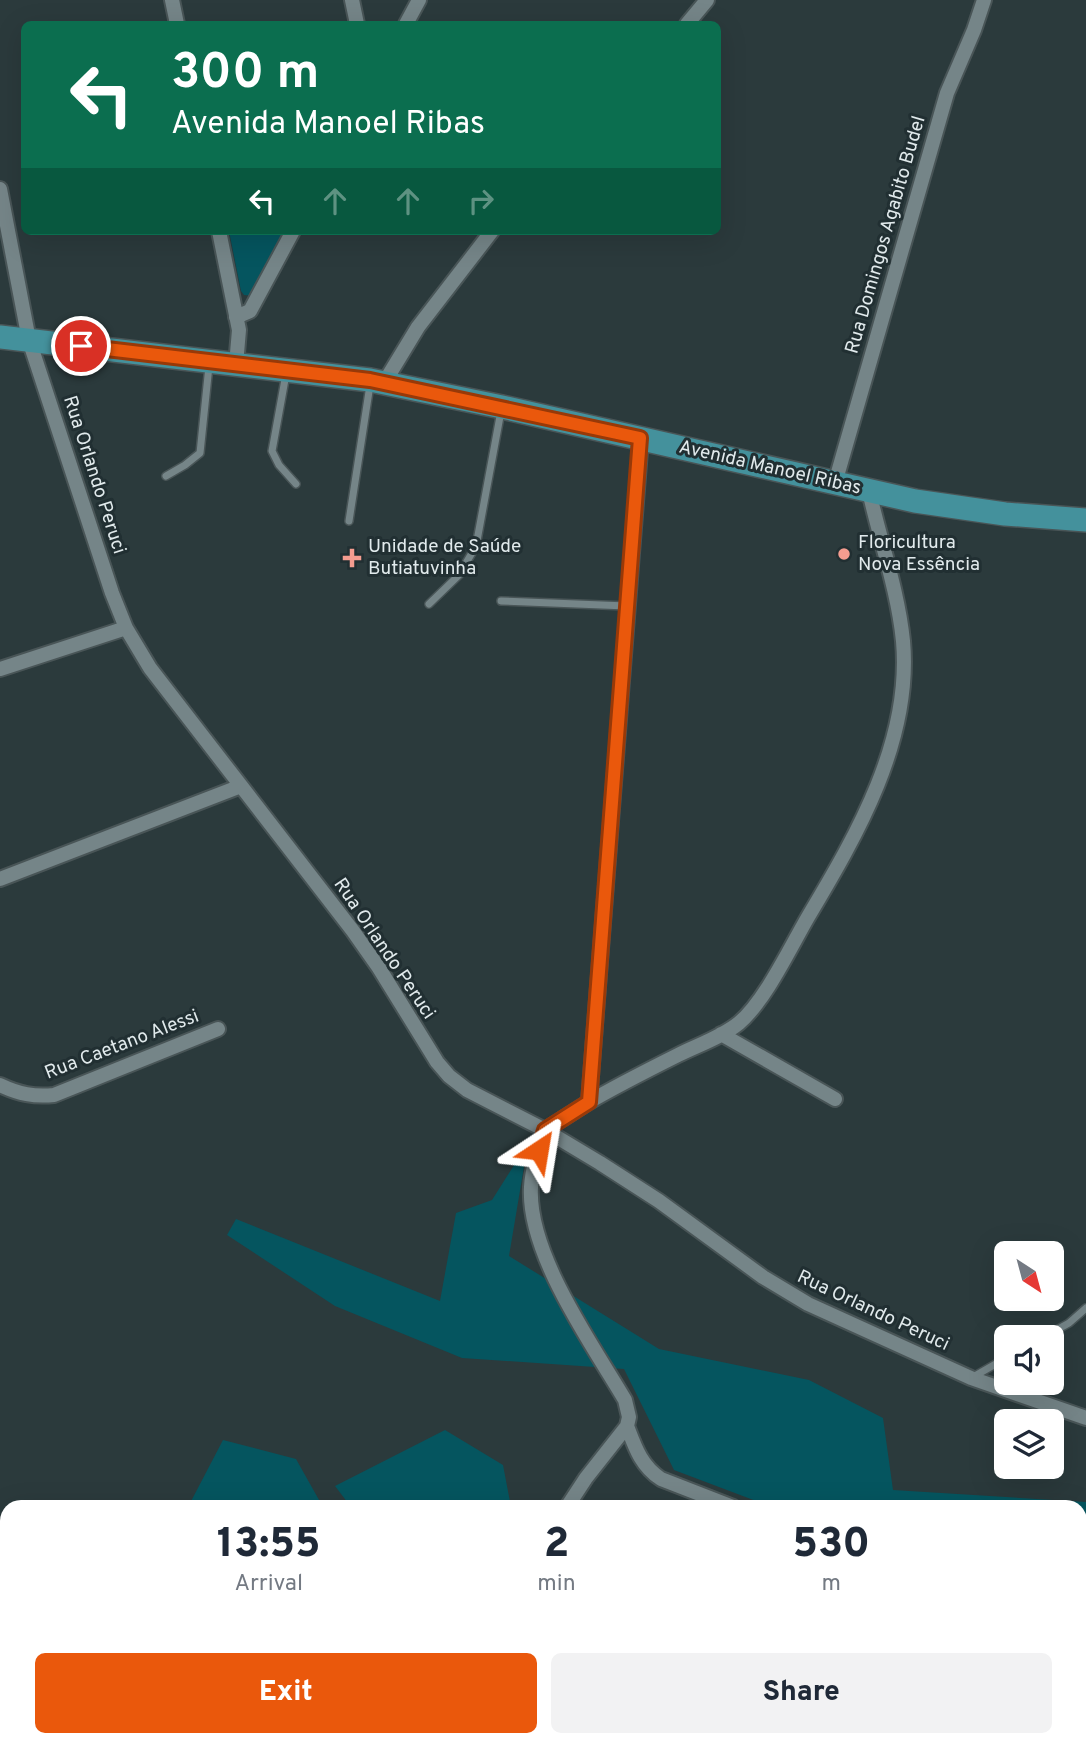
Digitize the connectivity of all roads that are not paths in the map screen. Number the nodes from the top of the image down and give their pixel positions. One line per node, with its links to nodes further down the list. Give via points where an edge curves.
1 (172, 0): 6 (street)
2 (352, 0): 7 (street)
3 (419, 0): 8 (street)
4 (707, 0): 9 (street)
5 (984, 0): 24 (street, Rua Domingos Agabito Budel, via 947,93)
6 (176, 21)
7 (356, 21)
8 (408, 21)
9 (690, 21)
10 (0, 189): 16 (street, Rua Orlando Peruci)
11 (220, 235): 14 (street)
12 (291, 235): 14 (street, via 250,311)
13 (489, 235): 20 (street)
14 (236, 317): 18 (street)
15 (0, 337): 16 (main road, Avenida Manoel Ribas)
16 (29, 340): 17 (main road, Avenida Manoel Ribas); 32 (street, Rua Orlando Peruci)
17 (209, 362): 18 (main road, Avenida Manoel Ribas); 23 (lane, via 200,453)
18 (236, 365): 19 (main road, Avenida Manoel Ribas)
19 (287, 370): 20 (main road, Avenida Manoel Ribas); 25 (lane, via 272,451)
20 (377, 382): 21 (main road, Avenida Manoel Ribas); 28 (lane)
21 (502, 407): 22 (main road, Avenida Manoel Ribas); 30 (lane, via 476,546 459,575)
22 (640, 438): 24 (main road, Avenida Manoel Ribas); 31 (street)
23 (166, 476)
24 (835, 483): 26 (main road, Avenida Manoel Ribas)
25 (296, 484)
26 (869, 491): 27 (main road, Avenida Manoel Ribas, via 960,508); 37 (street, via 903,642 902,692 888,753 867,808 824,890 758,1001 748,1015)
27 (1086, 520)
28 (349, 521)
29 (501, 601): 31 (lane)
30 (429, 604)
31 (627, 606): 40 (street)
32 (126, 628): 33 (street); 34 (street, Rua Orlando Peruci, via 150,668)
33 (0, 669)
34 (242, 786): 35 (street); 41 (street, Rua Orlando Peruci, via 353,931 443,1069 467,1090)
35 (0, 879)
36 (218, 1029): 38 (street, Rua Caetano Alessi, via 54,1095 36,1097)
37 (722, 1034): 39 (street); 40 (street)
38 (0, 1085)
39 (835, 1099)
40 (589, 1102): 41 (street)
41 (545, 1130): 45 (street, Rua Orlando Peruci, via 630,1182 791,1294); 47 (street, via 531,1188 536,1228 565,1298 625,1400)
42 (1086, 1308): 43 (lane)
43 (1064, 1326)
44 (994, 1365): 45 (lane)
45 (971, 1378): 46 (street, Rua Orlando Peruci)
46 (1086, 1418)
47 (627, 1426): 48 (street); 49 (street, via 641,1461 651,1472)
48 (572, 1500)
49 (715, 1500)

